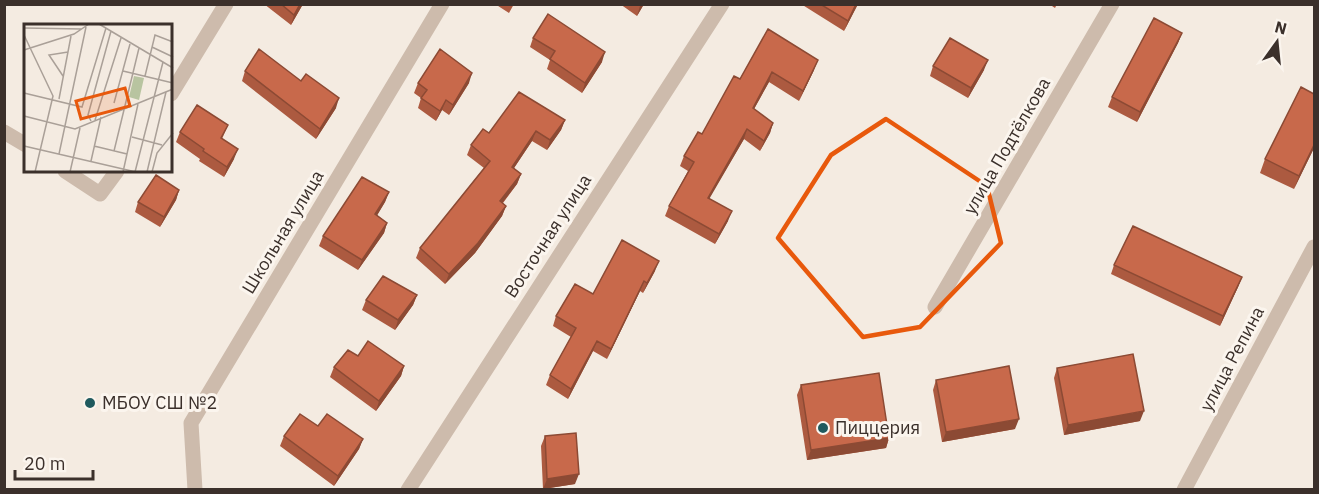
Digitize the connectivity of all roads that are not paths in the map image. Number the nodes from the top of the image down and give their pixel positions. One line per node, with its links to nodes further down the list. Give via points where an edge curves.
1 (226, 4): 5 (street)
2 (442, 4): 12 (street, Школьная улица, via 191,423)
3 (722, 4): 13 (street, Восточная улица)
4 (1112, 4): 11 (street, улица Подтёлкова)
5 (172, 92)
6 (4, 132): 7 (street)
7 (24, 145)
8 (67, 172): 9 (street, via 100,194)
9 (116, 172)
10 (1314, 247): 14 (street, улица Репина)
11 (935, 307)
12 (195, 489)
13 (408, 489)
14 (1184, 489)

